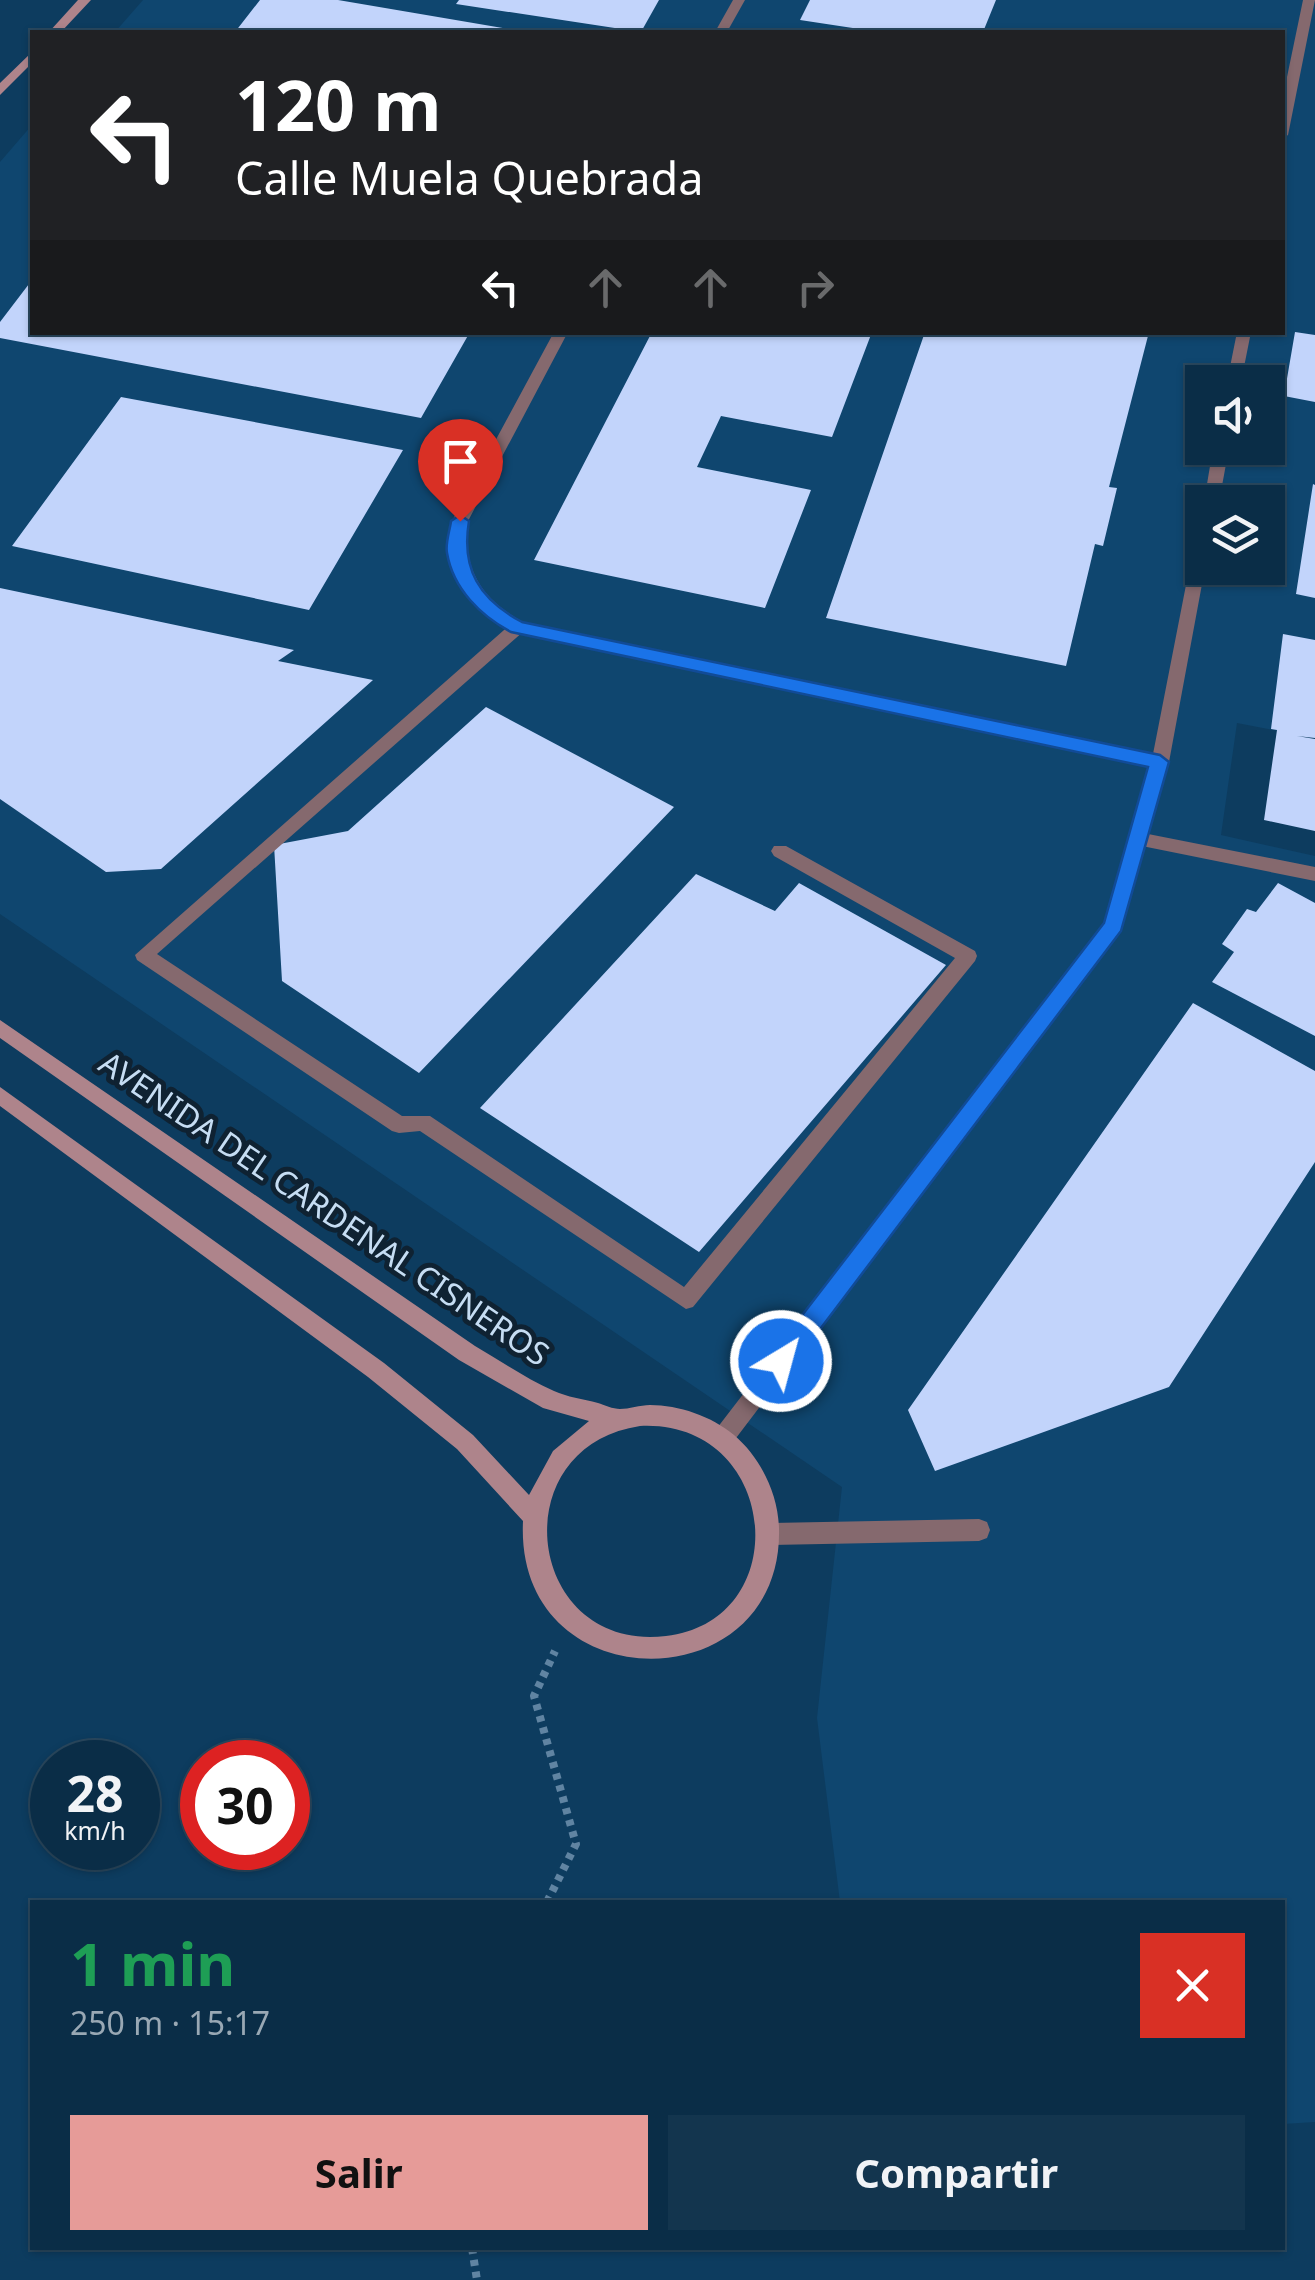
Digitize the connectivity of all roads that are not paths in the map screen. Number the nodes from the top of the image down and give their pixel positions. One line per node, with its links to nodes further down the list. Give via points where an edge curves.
1 (84, 0): 4 (street)
2 (739, 0): 5 (street)
3 (1309, 0): 8 (street)
4 (56, 30)
5 (723, 30)
6 (30, 58): 7 (street)
7 (0, 92)
8 (1285, 120)
9 (559, 335): 13 (street, via 460,521 455,551 491,614)
10 (1243, 335): 11 (street)
11 (1237, 365)
12 (1194, 585): 14 (street)
13 (518, 627): 14 (street); 16 (street, via 144,954 398,1125 423,1122 686,1300 968,956)
14 (1160, 762): 15 (street)
15 (1138, 839): 17 (street); 21 (street, via 1114,926)
16 (780, 851)
17 (1315, 874)
18 (0, 1028): 20 (street, AVENIDA DEL CARDENAL CISNEROS, via 467,1354 551,1401)
19 (0, 1095): 22 (street, via 376,1370 465,1442)
20 (622, 1420): 21 (street, via 691,1423); 22 (street, via 563,1454 543,1482)
21 (722, 1439): 24 (street, via 748,1465 765,1498)
22 (532, 1515): 24 (street, via 534,1552 546,1588 570,1617 602,1639 642,1648 681,1644 717,1629 746,1604 764,1571)
23 (979, 1530): 24 (street)
24 (772, 1534)

